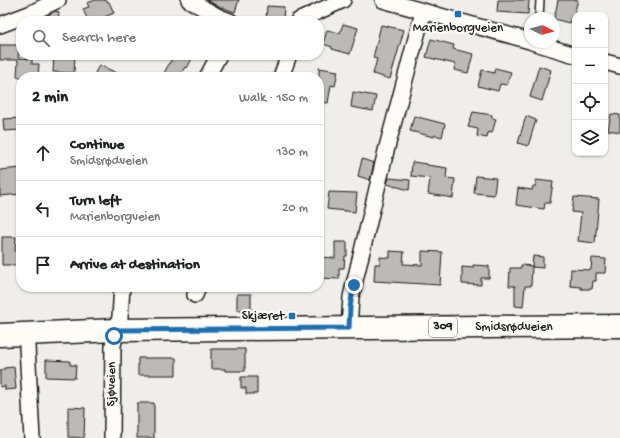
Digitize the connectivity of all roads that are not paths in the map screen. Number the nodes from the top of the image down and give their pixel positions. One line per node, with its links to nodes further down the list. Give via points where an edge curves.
1 (58, 0): 8 (street)
2 (189, 0): 9 (street)
3 (343, 0): 10 (street)
4 (383, 0): 6 (street)
5 (540, 0): 7 (lane)
6 (423, 12): 13 (street); 24 (street, via 354,285)
7 (539, 12)
8 (23, 16)
9 (217, 16)
10 (309, 16)
11 (16, 19): 12 (street)
12 (0, 25)
13 (524, 39)
14 (553, 48): 15 (street)
15 (572, 54)
16 (216, 60): 20 (street)
17 (287, 60): 21 (street)
18 (608, 63): 19 (street)
19 (620, 66)
20 (210, 72)
21 (283, 72)
22 (122, 292): 25 (street, Sjøveien, via 120,317)
23 (620, 326): 24 (main road, Smidsrødveien / 309)
24 (349, 328): 25 (main road, Smidsrødveien / 309)
25 (116, 330): 26 (main road, Smidsrødveien / 309); 29 (street, Sjøveien, via 113,345)
26 (0, 335)
27 (26, 346): 28 (street)
28 (32, 436)
29 (112, 438)

